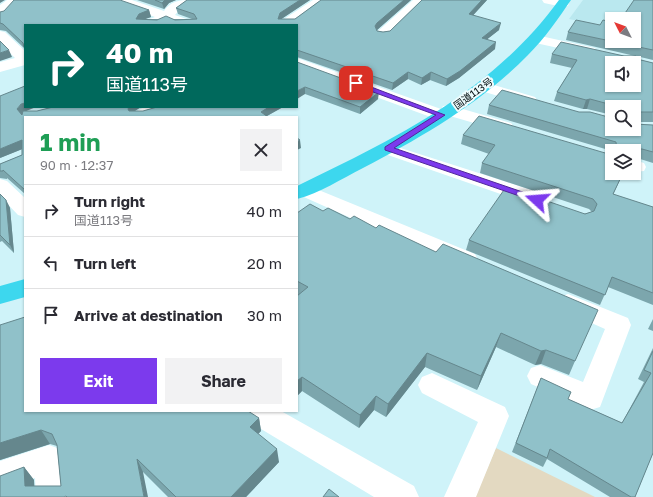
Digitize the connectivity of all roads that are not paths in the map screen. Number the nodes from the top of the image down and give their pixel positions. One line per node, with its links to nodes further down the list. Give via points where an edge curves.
1 (15, 0): 7 (street)
2 (120, 0): 8 (street)
3 (187, 0): 8 (street, via 174,7)
4 (321, 0): 11 (street)
5 (421, 0): 12 (street)
6 (559, 1): 14 (highway, 国道113号)
7 (0, 14)
8 (167, 17): 9 (street); 10 (street)
9 (149, 24)
10 (187, 24)
11 (286, 24)
12 (383, 34)
13 (0, 35): 16 (street)
14 (536, 39): 15 (street); 20 (highway, 国道113号)
15 (606, 55)
16 (24, 59)
17 (24, 60): 19 (street)
18 (298, 63): 23 (street)
19 (0, 67)
20 (484, 87): 21 (street); 23 (highway, 国道113号)
21 (544, 105)
22 (154, 108): 24 (street)
23 (445, 113): 25 (street); 26 (highway, 国道113号)
24 (142, 116)
25 (523, 133)
26 (388, 149): 28 (highway, 国道113号); 30 (street)
27 (0, 185): 29 (street)
28 (301, 191): 31 (street)
29 (22, 201)
30 (552, 205)
31 (487, 268)
32 (24, 288): 34 (highway)
33 (546, 294): 35 (street, via 619,325 590,398)
34 (0, 295)
35 (540, 376)
36 (432, 385): 41 (street, via 495,416)
37 (258, 412): 40 (street)
38 (0, 476): 39 (street, via 49,459)
39 (52, 497)
40 (403, 497)
41 (460, 497)

